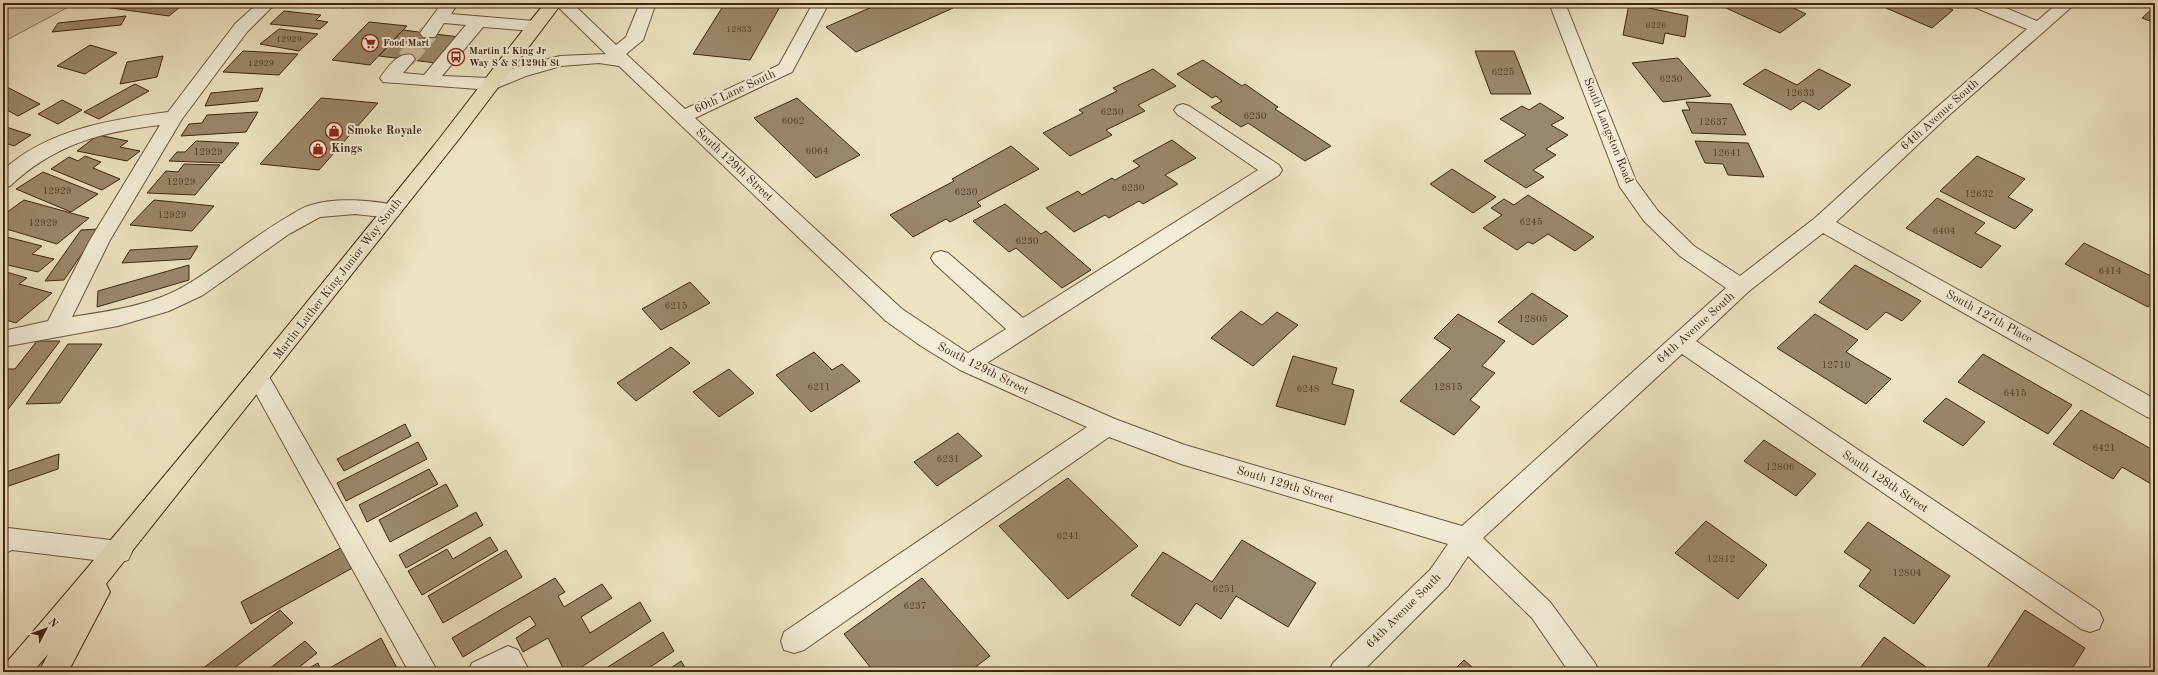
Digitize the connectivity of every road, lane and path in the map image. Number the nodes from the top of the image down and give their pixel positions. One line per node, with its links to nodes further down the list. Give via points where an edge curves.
1 (268, 3): 20 (street, via 241,28)
2 (450, 3): 10 (street)
3 (554, 3): 12 (main road, Martin Luther King Junior Way South)
4 (562, 3): 15 (street, South 129th Street)
5 (648, 3): 15 (street, via 634,40)
6 (1557, 3): 26 (street, South Langston Road, via 1627,182 1651,216 1687,251)
7 (1980, 3): 13 (street)
8 (2068, 3): 13 (street, 64th Avenue South)
9 (823, 4): 21 (street, 60th Lane South, via 786,68)
10 (440, 18): 11 (street); 14 (street)
11 (479, 21): 12 (street); 17 (street)
12 (534, 26): 18 (main road, Martin Luther King Junior Way South)
13 (2039, 28): 24 (street, 64th Avenue South)
14 (429, 33)
15 (620, 58): 18 (street, via 560,61 520,72); 21 (street, South 129th Street)
16 (406, 59): 17 (street, via 389,78)
17 (429, 80): 18 (street)
18 (492, 84): 23 (main road, Martin Luther King Junior Way South)
19 (1183, 110): 28 (street, via 1272,170)
20 (174, 117): 22 (street, via 110,126 65,140 18,166); 27 (street, via 100,240)
21 (683, 117): 31 (street, South 129th Street, via 894,314 928,340)
22 (3, 181)
23 (391, 212): 27 (street, via 355,207 316,210 282,229 195,290 161,305 118,318); 32 (main road, Martin Luther King Junior Way South)
24 (1822, 223): 26 (street, 64th Avenue South); 33 (street, South 127th Place)
25 (940, 258): 28 (street)
26 (1740, 287): 30 (street, 64th Avenue South)
27 (56, 328): 29 (street)
28 (1022, 330): 31 (street)
29 (3, 339)
30 (1680, 342): 35 (street, 64th Avenue South); 38 (street, South 128th Street)
31 (968, 364): 34 (street, South 129th Street)
32 (259, 379): 37 (main road, Martin Luther King Junior Way South); 42 (street)
33 (2155, 410)
34 (1107, 426): 35 (street, South 129th Street, via 1181,454); 39 (street)
35 (1466, 538): 45 (street, 64th Avenue South, via 1439,578); 46 (street, via 1541,610)
36 (3, 543): 37 (street, via 8,540)
37 (119, 552): 40 (main road, Martin Luther King Junior Way South); 41 (main road, Martin Luther King Junior Way South)
38 (2090, 620)
39 (794, 641)
40 (16, 672)
41 (53, 672)
42 (424, 672)
43 (482, 672): 44 (street, via 508,659)
44 (516, 672)
45 (1343, 672)
46 (1585, 672)

